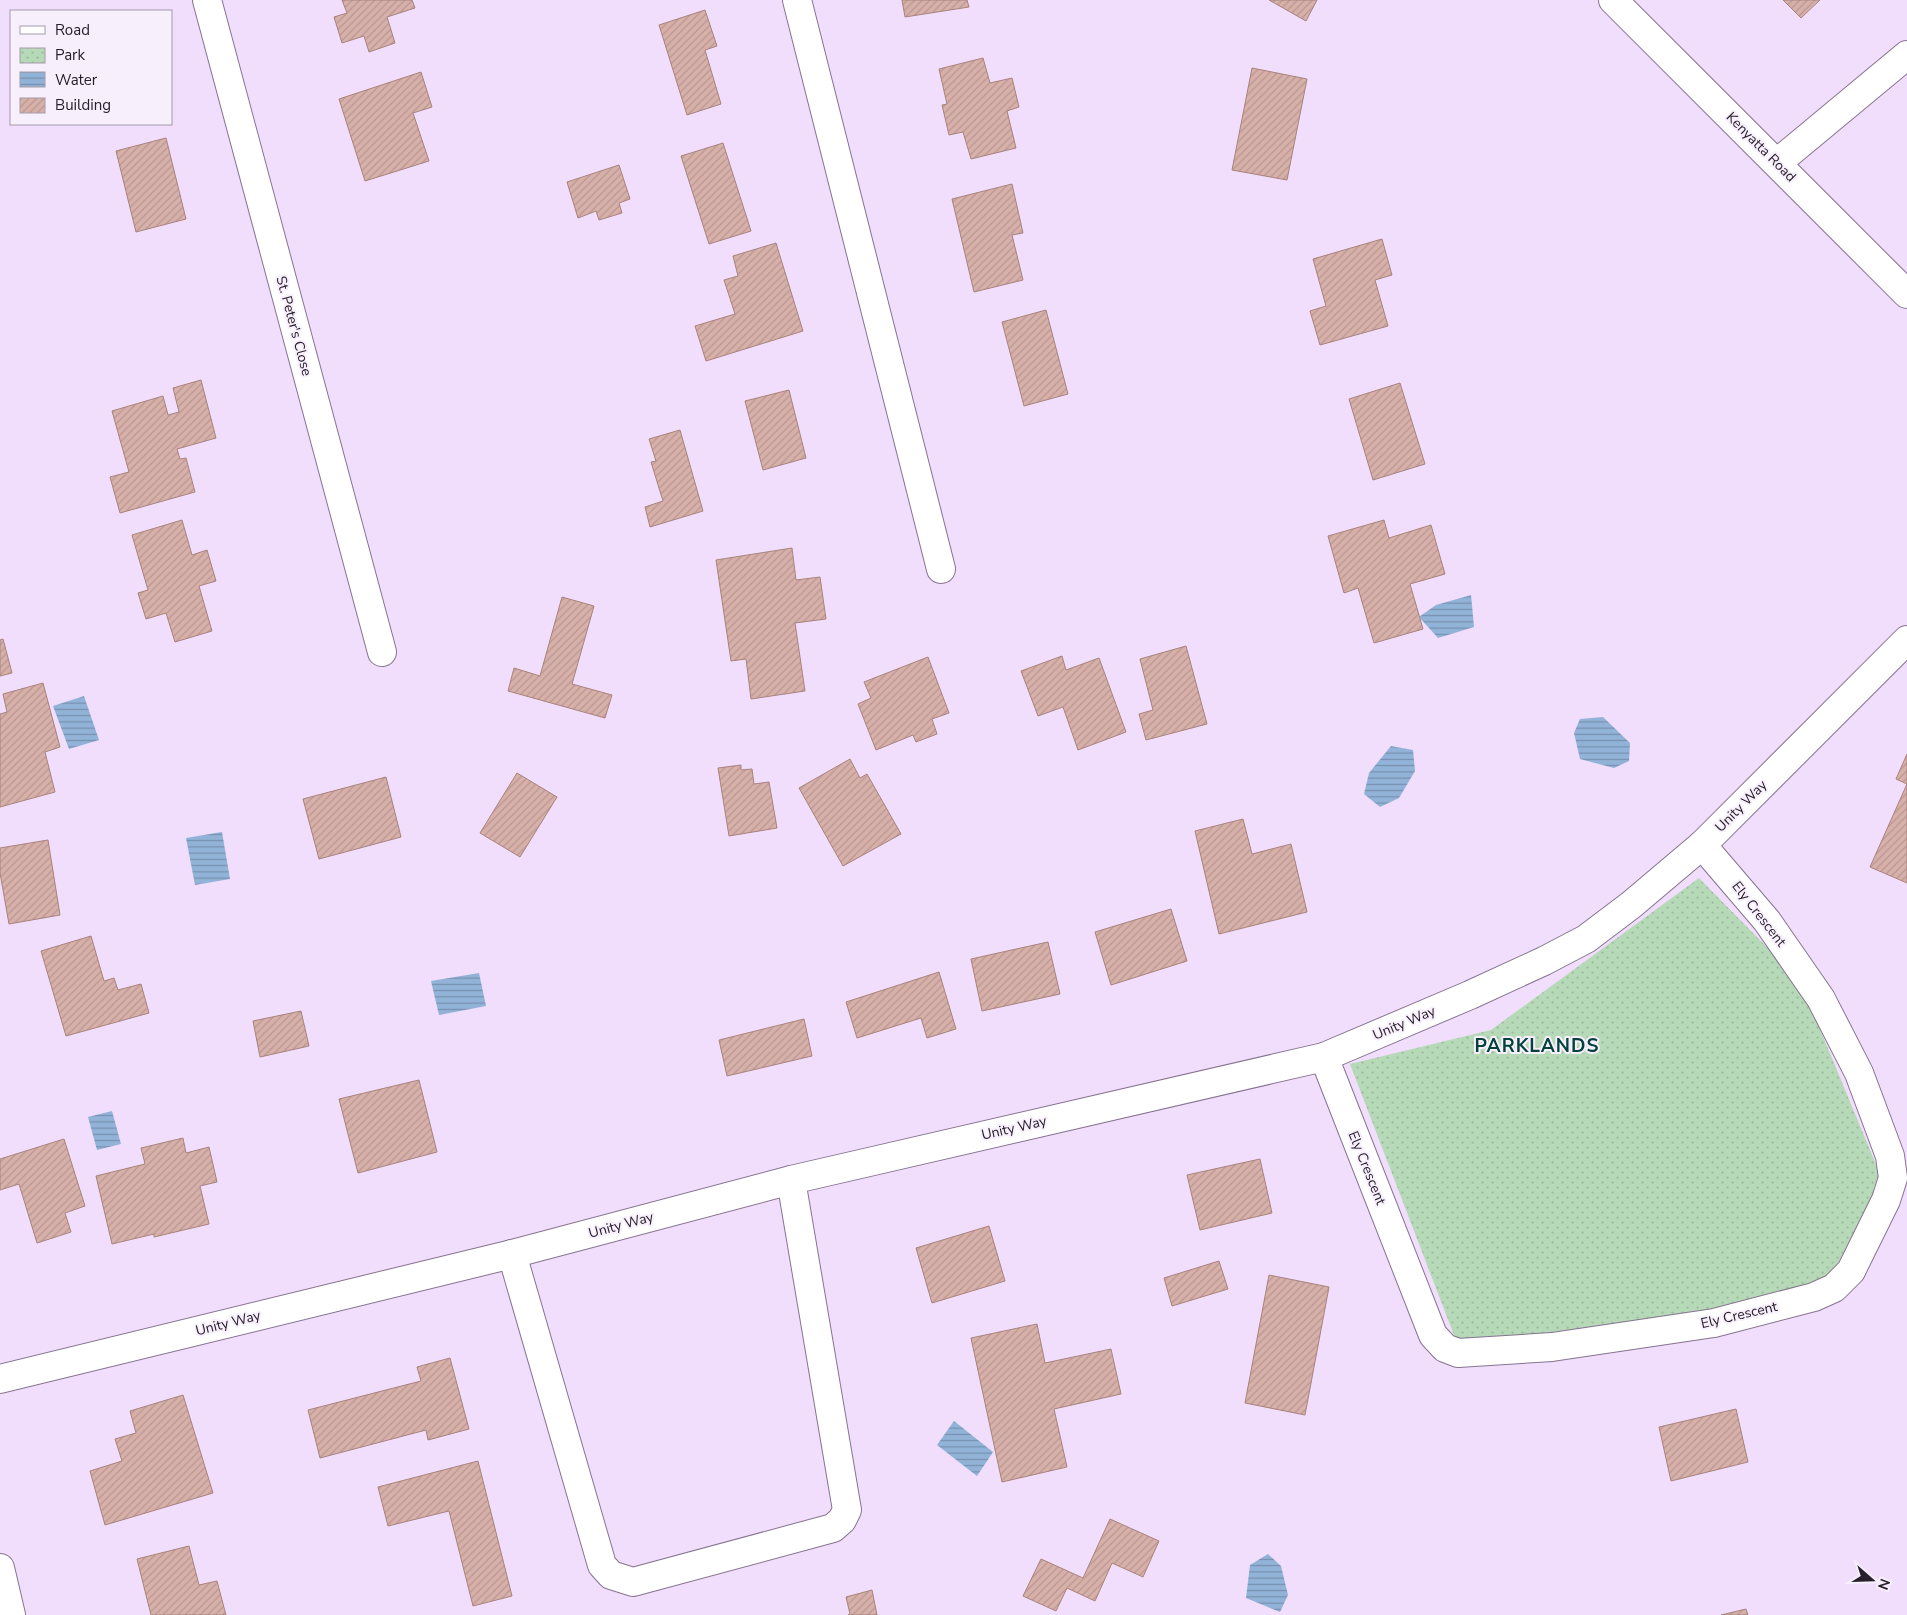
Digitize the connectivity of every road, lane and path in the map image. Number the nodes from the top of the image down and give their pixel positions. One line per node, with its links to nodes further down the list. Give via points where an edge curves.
1 (207, 0): 9 (street, St. Peter's Close)
2 (797, 0): 7 (street)
3 (1613, 0): 5 (street, Kenyatta Road)
4 (1907, 55): 5 (street)
5 (1777, 163): 6 (street, Kenyatta Road)
6 (1907, 294)
7 (941, 569)
8 (1907, 640): 10 (street, Unity Way)
9 (382, 652)
10 (1702, 845): 11 (street, Unity Way, via 1586,939 1470,995); 11 (street, Ely Crescent, via 1767,921 1821,998 1859,1073 1890,1156 1893,1178 1886,1200 1851,1272 1834,1288 1814,1297 1714,1323 1552,1347 1458,1353 1445,1348 1433,1335)
11 (1324, 1057): 12 (street, Unity Way)
12 (792, 1180): 13 (street, Unity Way); 13 (street, via 847,1510 833,1528 643,1580 621,1580 602,1565)
13 (512, 1254): 14 (street, Unity Way)
14 (0, 1379)
15 (0, 1568): 16 (street)
16 (11, 1615)

